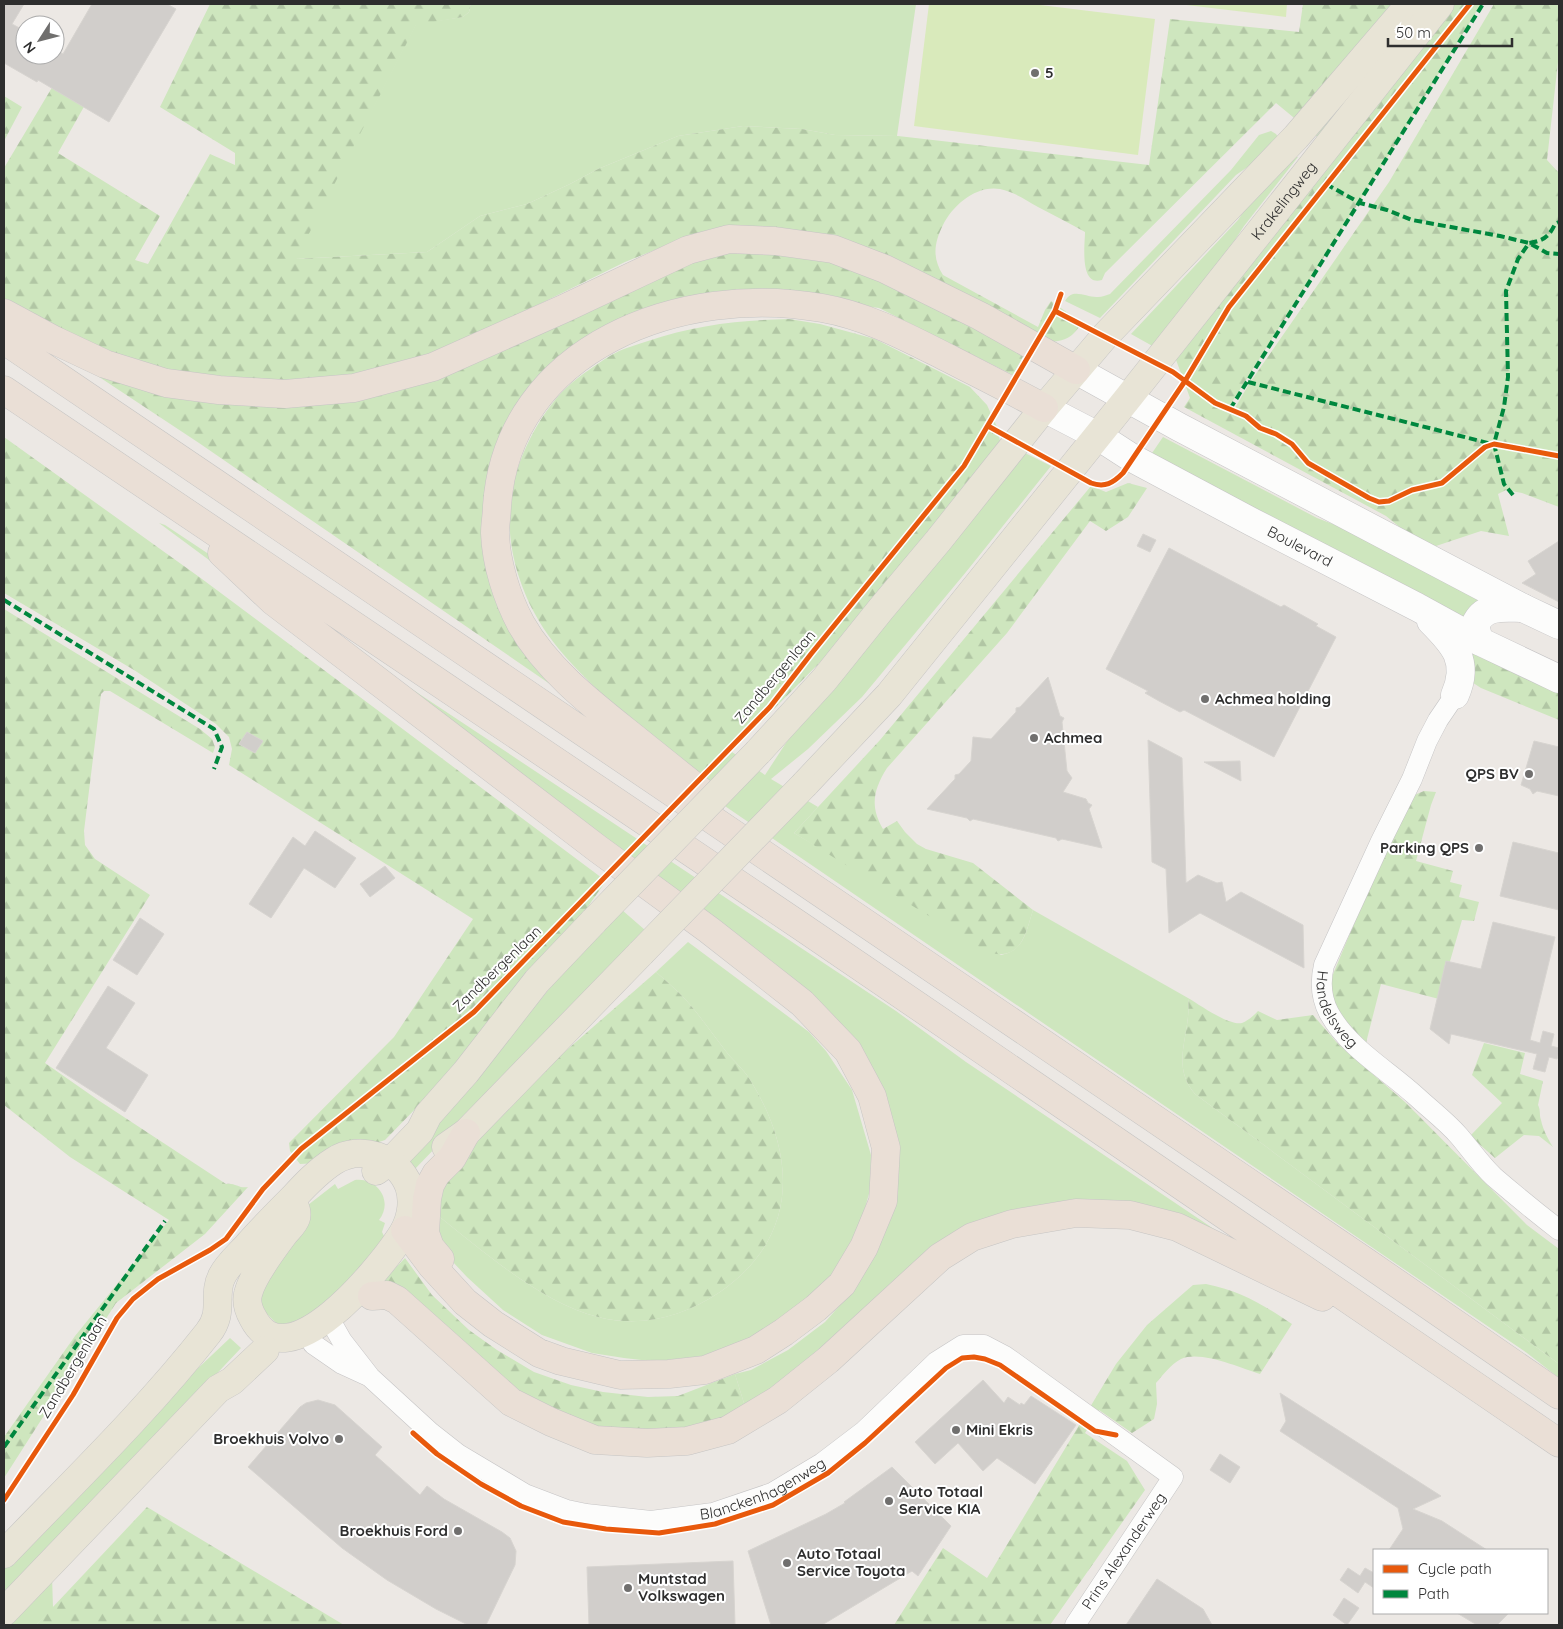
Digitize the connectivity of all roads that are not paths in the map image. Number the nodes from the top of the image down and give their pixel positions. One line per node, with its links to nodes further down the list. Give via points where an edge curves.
1 (1410, 4): 5 (main road, Krakelingweg, via 1296,137 1119,320)
2 (1440, 4): 7 (main road, Krakelingweg)
3 (4, 313): 5 (highway, via 105,364 166,383 285,394 354,388 433,367 688,250 729,240 775,241 834,249 885,269 980,316)
4 (4, 340): 17 (highway)
5 (1076, 370): 7 (main road); 8 (main road)
6 (4, 390): 10 (highway)
7 (1128, 398): 9 (main road); 12 (main road)
8 (1044, 408): 9 (main road, Boulevard); 17 (highway, via 863,318 821,308 768,302 737,303 682,311 641,323 593,349 556,376 525,416 508,451 498,494 495,534 500,563 507,592 522,625 545,656 612,720); 19 (main road, bridge, via 824,680 537,981 428,1115 420,1131)
9 (1098, 436): 11 (main road, Boulevard, via 1132,458); 18 (main road, bridge, via 889,695)
10 (162, 497): 27 (highway, via 273,601 802,1003 848,1050 872,1096 886,1148 882,1201 864,1246 842,1284 816,1308 756,1350 705,1370 620,1375 540,1353); 28 (highway)
11 (1417, 607): 14 (main road, Boulevard); 16 (main road, via 1445,634 1460,658 1461,683)
12 (1523, 608): 13 (main road); 14 (main road, via 1493,608 1482,614 1475,625)
13 (1559, 625)
14 (1479, 641): 15 (main road, Boulevard)
15 (1559, 680)
16 (1455, 695): 22 (street, Handelsweg, via 1427,741 1324,965 1324,1003 1335,1022 1357,1047 1445,1122 1493,1176)
17 (875, 931): 32 (highway)
18 (466, 1133): 20 (main road, via 445,1148); 27 (highway, via 452,1158 430,1185 425,1233 430,1247 474,1295)
19 (380, 1163): 20 (main road, via 398,1169); 21 (main road, via 363,1153 333,1161 312,1178); 23 (main road, via 395,1192 398,1207 392,1227 394,1234)
20 (408, 1185): 23 (main road, via 410,1216)
21 (293, 1203): 25 (main road, via 259,1232 226,1270 219,1286); 29 (main road, via 295,1221 266,1259 248,1294 251,1316 260,1329)
22 (1559, 1230)
23 (402, 1235): 26 (main road); 27 (highway, via 465,1302)
24 (372, 1296): 26 (main road); 28 (highway, via 387,1294 397,1300 511,1402 595,1440 647,1444 687,1441 728,1430 778,1400 828,1360 940,1256 972,1237 1012,1224 1076,1213 1130,1215 1177,1227)
25 (227, 1312): 29 (main road, via 240,1328); 35 (main road, via 217,1318 172,1378)
26 (331, 1322): 29 (main road, via 294,1338); 30 (main road); 31 (street, Blanckenhagenweg)
27 (493, 1324)
28 (1411, 1340): 33 (highway)
29 (262, 1343): 30 (main road, via 285,1354); 36 (main road, via 232,1381 218,1389)
30 (313, 1344): 31 (street, Blanckenhagenweg, via 342,1364)
31 (370, 1377): 34 (street, Blanckenhagenweg, via 458,1454 525,1494 586,1514 662,1520 713,1514 772,1493 822,1463 864,1431 936,1362 963,1345 984,1345 1005,1356)
32 (1559, 1395)
33 (1559, 1443)
34 (1173, 1477): 37 (street, Prins Alexanderweg)
35 (4, 1554)
36 (4, 1612)
37 (1075, 1625)

